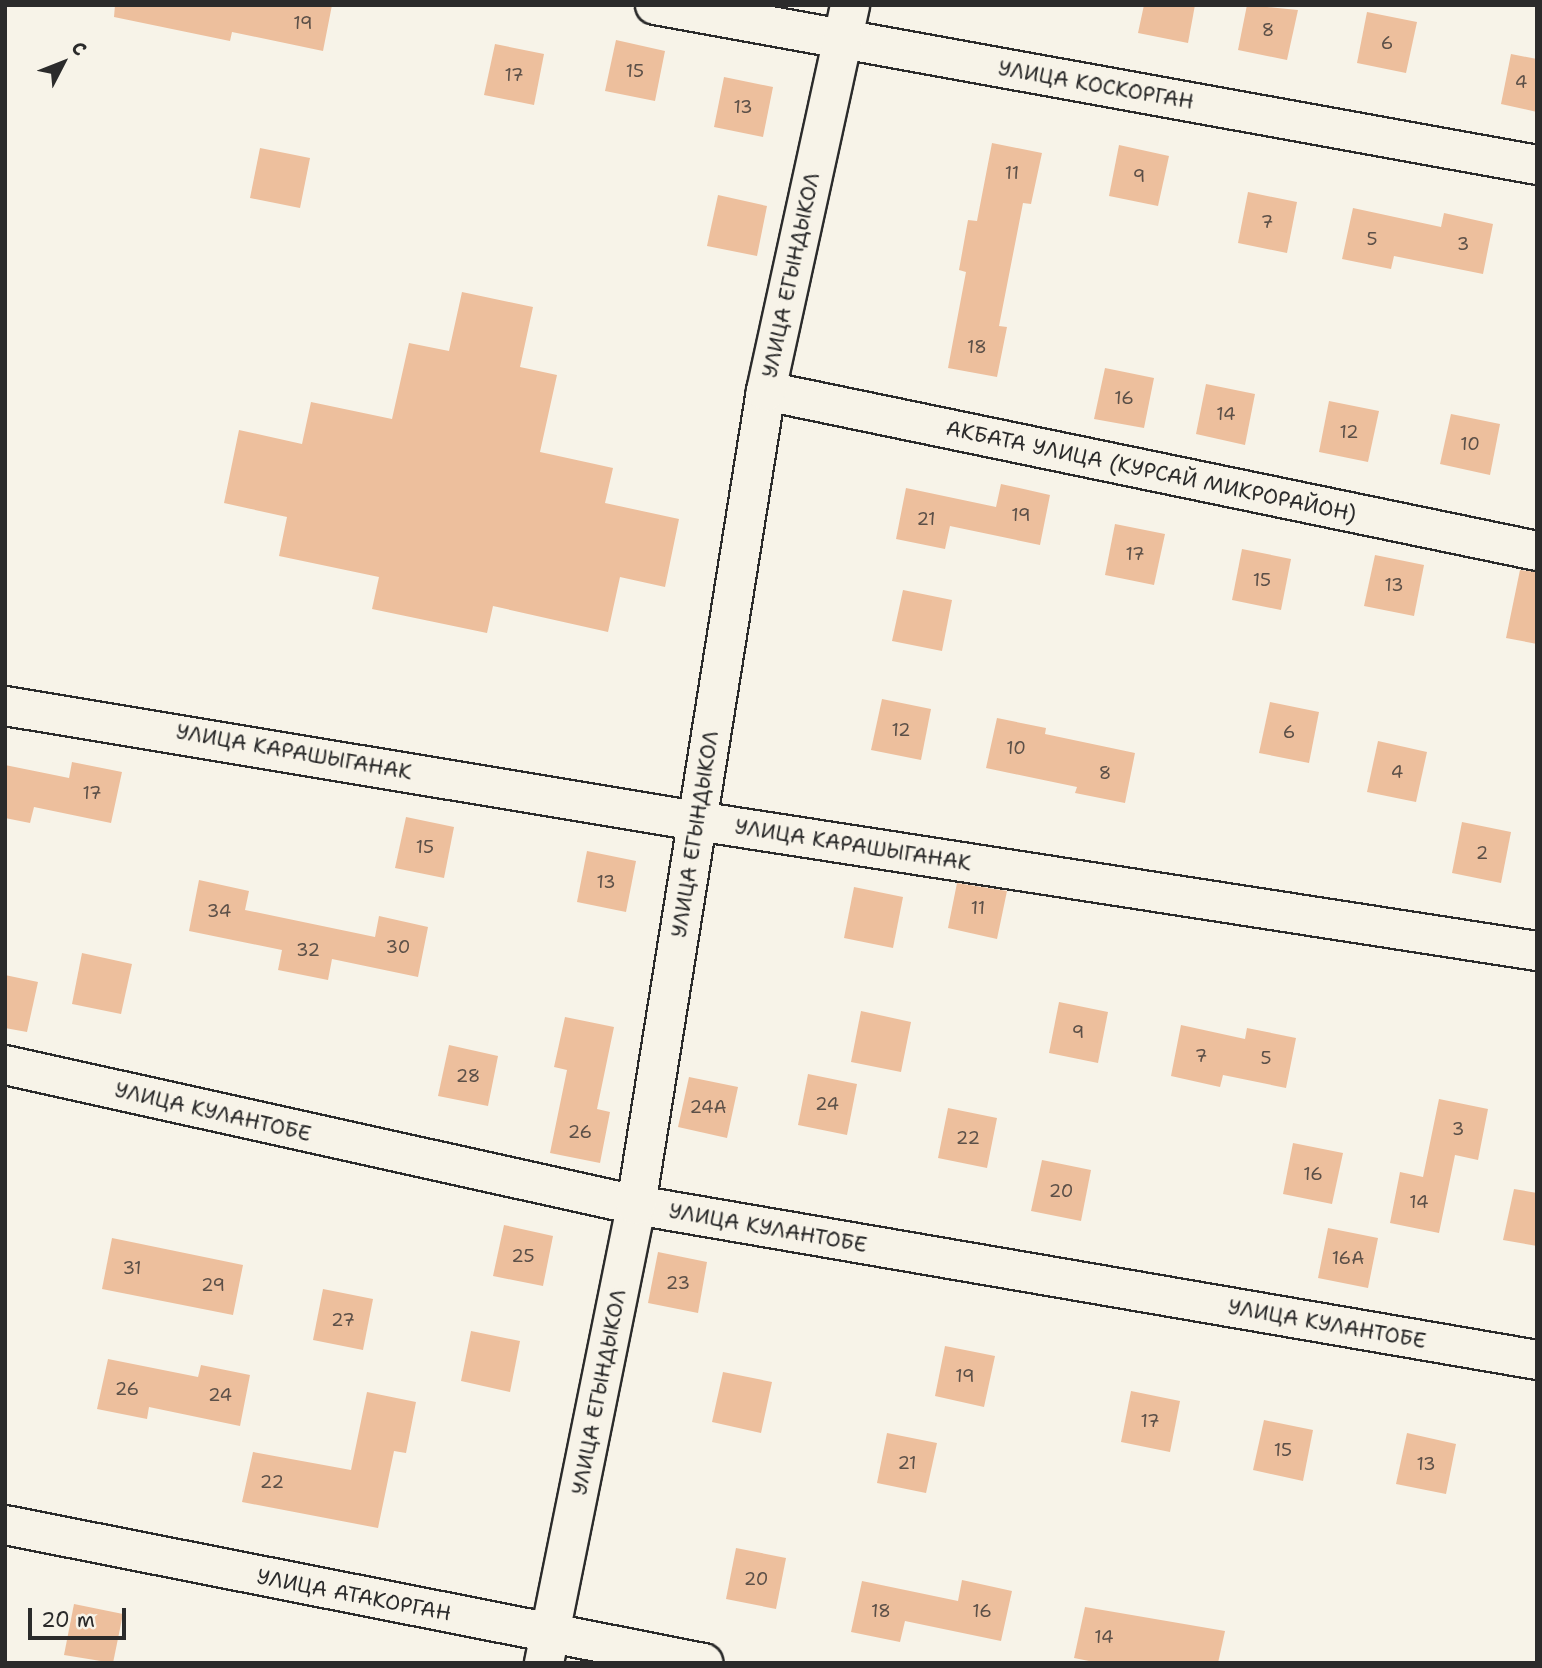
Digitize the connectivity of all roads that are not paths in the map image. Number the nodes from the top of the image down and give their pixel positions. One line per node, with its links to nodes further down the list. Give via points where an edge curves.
1 (654, 5): 2 (street, УЛИЦА КОСКОРГАН)
2 (847, 22): 3 (street, УЛИЦА КОСКОРГАН); 4 (street, УЛИЦА ЕГЫНДЫКОЛ)
3 (1537, 166)
4 (766, 391): 5 (street, АКБАТА УЛИЦА (КУРСАЙ МИКРОРАЙОН)); 7 (street, УЛИЦА ЕГЫНДЫКОЛ)
5 (1537, 551)
6 (5, 706): 7 (street, УЛИЦА КАРАШЫГАНАК)
7 (697, 821): 8 (street, УЛИЦА КАРАШЫГАНАК); 10 (street, УЛИЦА ЕГЫНДЫКОЛ)
8 (1537, 951)
9 (5, 1065): 10 (street, УЛИЦА КУЛАНТОБЕ)
10 (636, 1206): 11 (street, УЛИЦА КУЛАНТОБЕ); 13 (street, УЛИЦА ЕГЫНДЫКОЛ)
11 (1537, 1360)
12 (5, 1525): 13 (street, УЛИЦА АТАКОРГАН)
13 (547, 1649): 14 (street, УЛИЦА АТАКОРГАН)
14 (703, 1663)

